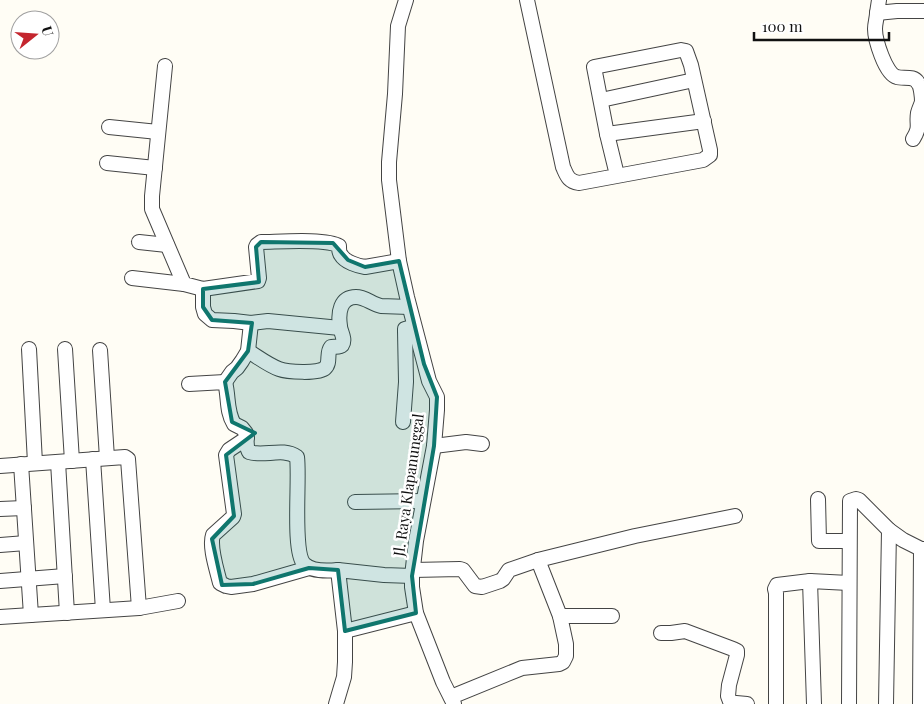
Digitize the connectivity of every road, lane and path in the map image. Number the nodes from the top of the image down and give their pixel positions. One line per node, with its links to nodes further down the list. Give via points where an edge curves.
1 (406, 0): 18 (street, Jl. Raya Klapanunggal, via 398,26 389,162)
2 (527, 0): 15 (street, via 566,175 572,182 579,183)
3 (878, 6): 4 (street, via 897,11); 12 (street, via 875,29 884,62 891,74 912,78 919,84 922,102 918,130)
4 (924, 11)
5 (165, 66): 10 (street)
6 (694, 80): 7 (street); 7 (street, via 685,50 612,64 594,68); 8 (street)
7 (600, 100): 11 (street)
8 (704, 121): 11 (street); 15 (street, via 710,150 707,158)
9 (109, 127): 10 (street)
10 (158, 132): 14 (street)
11 (607, 134): 15 (street)
12 (913, 139)
13 (107, 163): 14 (street)
14 (155, 168): 17 (street, via 152,209)
15 (618, 176)
16 (139, 242): 17 (street)
17 (167, 245): 20 (street)
18 (400, 261): 21 (street, via 365,267 341,256 339,246 333,243 261,242 256,247 258,281); 22 (street, Jl. Raya Klapanunggal)
19 (132, 278): 20 (street)
20 (184, 284): 21 (street)
21 (203, 289): 23 (street, via 205,314 212,320)
22 (409, 307): 24 (street, via 382,306 363,298 348,298 340,309); 25 (street, Jl. Raya Klapanunggal)
23 (251, 323): 24 (street, via 268,321); 29 (street)
24 (340, 328): 29 (street, via 343,343 338,347 331,346 327,366 318,372 279,369)
25 (415, 330): 32 (street, via 412,327 405,329); 35 (street, Jl. Raya Klapanunggal, via 436,397)
26 (29, 349): 40 (street)
27 (65, 349): 38 (street)
28 (100, 350): 36 (street)
29 (248, 352): 30 (street)
30 (225, 382): 31 (street); 33 (street, via 232,422 245,430)
31 (189, 384)
32 (403, 422)
33 (247, 438): 55 (street, via 251,453 278,452 297,457 300,549 302,561); 55 (street, via 226,455 234,514 213,534 220,583 231,587 253,584)
34 (482, 444): 35 (street, via 466,442)
35 (434, 446): 44 (street, Jl. Raya Klapanunggal)
36 (107, 458): 37 (street); 64 (street, via 125,457 129,461)
37 (92, 459): 38 (street); 65 (street)
38 (72, 461): 39 (street)
39 (58, 462): 40 (street); 58 (street)
40 (35, 463): 41 (street)
41 (21, 464): 42 (street); 46 (street)
42 (0, 466)
43 (818, 499): 50 (street, via 819,541)
44 (423, 501): 45 (street); 57 (street, Jl. Raya Klapanunggal)
45 (355, 502)
46 (24, 508): 47 (street); 51 (street)
47 (0, 510)
48 (734, 516): 54 (street)
49 (889, 530): 50 (street, via 856,498 850,502); 53 (street); 81 (street)
50 (849, 541): 62 (street)
51 (26, 543): 52 (street); 59 (street)
52 (0, 545)
53 (923, 548): 82 (street)
54 (538, 560): 57 (street, via 509,570 500,581 478,587 460,569); 69 (street)
55 (309, 568): 56 (street)
56 (338, 570): 57 (street, via 384,575); 72 (street)
57 (413, 573): 67 (street, Jl. Raya Klapanunggal)
58 (65, 576): 59 (street); 66 (street)
59 (29, 579): 60 (street); 68 (street)
60 (0, 581)
61 (810, 581): 62 (street); 78 (street, via 778,585 775,589); 79 (street)
62 (849, 584): 80 (street)
63 (178, 601): 64 (street)
64 (139, 608): 65 (street)
65 (103, 610): 66 (street)
66 (67, 612): 68 (street)
67 (416, 613): 72 (street); 74 (street, Jl. Raya Klapanunggal)
68 (31, 615): 71 (street)
69 (560, 616): 70 (street); 74 (street, via 567,651 561,663 522,668)
70 (612, 616)
71 (0, 617)
72 (345, 631): 75 (street, via 345,673)
73 (661, 633): 76 (street, via 685,632 737,651 729,685 728,696)
74 (452, 701)
75 (336, 704)
76 (732, 704): 77 (street)
77 (747, 704)
78 (776, 704)
79 (814, 704)
80 (849, 704)
81 (886, 704)
82 (920, 704)

